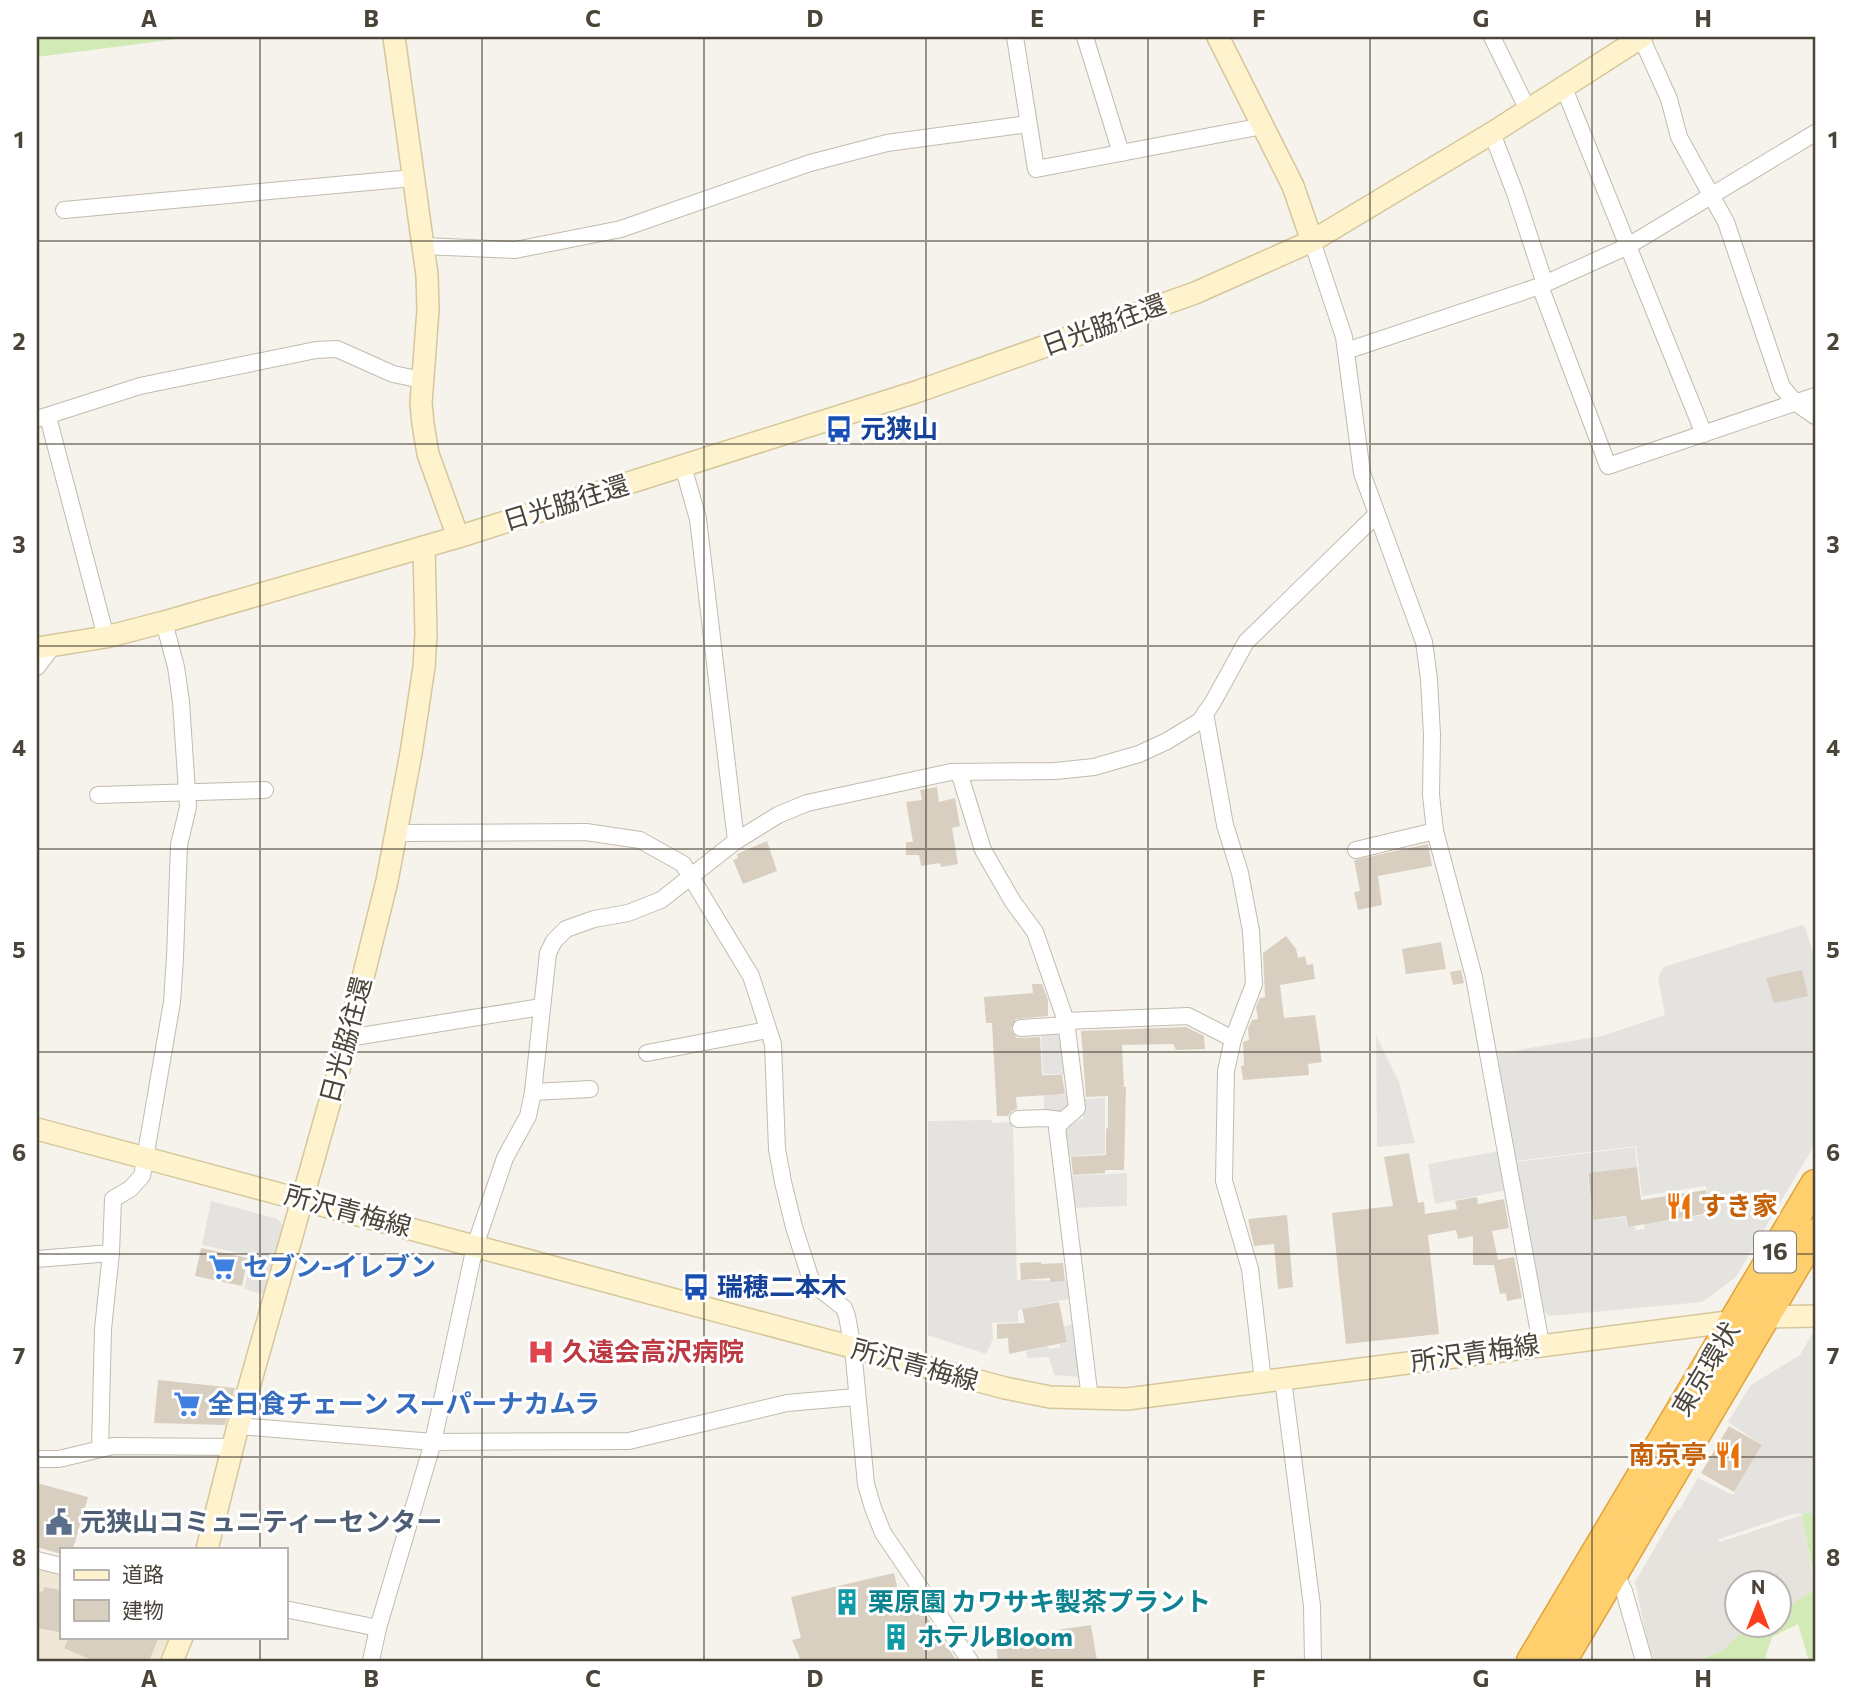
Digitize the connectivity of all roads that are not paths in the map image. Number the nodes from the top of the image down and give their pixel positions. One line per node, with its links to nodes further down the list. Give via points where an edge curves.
1 (394, 37): 14 (main road)
2 (1015, 37): 9 (street)
3 (1085, 37): 13 (street)
4 (1218, 37): 10 (main road)
5 (1492, 37): 8 (street)
6 (1641, 37): 7 (main road, 日光脇往還); 15 (street, via 1669,99 1679,137)
7 (1564, 88): 8 (main road, 日光脇往還); 19 (street)
8 (1528, 110): 11 (main road, 日光脇往還)
9 (1028, 124): 13 (street, via 1035,169); 18 (street, via 887,142 810,163 621,229 515,250)
10 (1263, 126): 13 (street); 17 (main road, via 1293,186)
11 (1492, 133): 17 (main road, 日光脇往還); 20 (street)
12 (1815, 133): 15 (street)
13 (1121, 153)
14 (413, 178): 16 (street); 18 (main road)
15 (1712, 195): 19 (street); 24 (street, via 1726,222 1782,387)
16 (64, 210)
17 (1312, 241): 21 (street); 28 (main road, 日光脇往還, via 1182,297 919,391)
18 (423, 246): 22 (main road, via 428,310)
19 (1628, 246): 20 (street); 27 (street)
20 (1542, 285): 21 (street); 27 (street, via 1608,466)
21 (1346, 351): 29 (street, via 1362,473)
22 (422, 380): 26 (street, via 393,374 337,349 316,350 141,386); 30 (main road, via 428,454)
23 (1815, 396): 24 (street)
24 (1796, 403): 25 (street); 27 (street)
25 (1815, 416)
26 (42, 418): 33 (street)
27 (1704, 434)
28 (684, 466): 30 (main road, 日光脇往還); 43 (street, via 698,519)
29 (1376, 514): 36 (street, via 1246,642); 41 (street, via 1424,642)
30 (458, 537): 31 (main road, 日光脇往還)
31 (424, 547): 32 (main road); 42 (main road, 日光脇往還, via 424,667)
32 (164, 622): 33 (main road); 39 (street, via 181,702)
33 (106, 637): 34 (main road)
34 (44, 648): 35 (street)
35 (37, 667)
36 (1205, 713): 37 (street, via 1167,741 1094,767); 51 (street, via 1225,825 1251,931 1254,984)
37 (959, 772): 43 (street, via 807,803 778,814); 47 (street, via 983,850 1035,932)
38 (265, 790): 39 (street)
39 (187, 792): 40 (street); 58 (street, via 179,845 172,1002)
40 (98, 795)
41 (1435, 831): 44 (street); 68 (street, via 1474,977)
42 (397, 833): 45 (street, via 586,832 640,840 684,864); 50 (main road, 日光脇往還)
43 (736, 841): 45 (street)
44 (1356, 850)
45 (692, 876): 46 (street, via 643,908 566,929 548,953); 49 (street, via 751,976)
46 (541, 1007): 50 (street); 54 (street)
47 (1066, 1023): 48 (street); 51 (street, via 1188,1016); 56 (street, via 1077,1108)
48 (1021, 1028)
49 (767, 1030): 52 (street); 69 (street, via 773,1044 777,1149 794,1227 812,1283 844,1308)
50 (348, 1038): 60 (main road, 日光脇往還)
51 (1233, 1039): 70 (street, via 1226,1071 1224,1181 1250,1269)
52 (647, 1053)
53 (590, 1088): 54 (street)
54 (533, 1092): 62 (street, via 528,1116 505,1158)
55 (1018, 1119): 56 (street)
56 (1061, 1120): 72 (street, via 1057,1128)
57 (37, 1129): 58 (main road, 所沢青梅線)
58 (144, 1156): 60 (main road, 所沢青梅線); 63 (street, via 142,1176 113,1199)
59 (1815, 1184): 67 (highway, 東京環状 / 16)
60 (303, 1199): 62 (main road, 所沢青梅線); 73 (main road, 日光脇往還)
61 (1815, 1233): 66 (highway, 東京環状 / 16)
62 (475, 1245): 69 (main road, 所沢青梅線); 74 (street)
63 (111, 1252): 64 (street); 76 (street, via 103,1329)
64 (37, 1259)
65 (1815, 1315): 66 (main road, 所沢青梅線)
66 (1767, 1317): 67 (main road, 所沢青梅線); 81 (highway, 東京環状 / 16)
67 (1735, 1321): 68 (main road, 所沢青梅線); 89 (highway, 東京環状 / 16)
68 (1541, 1344): 70 (main road, 所沢青梅線)
69 (853, 1349): 71 (street); 72 (main road, 所沢青梅線, via 1005,1388)
70 (1273, 1380): 72 (main road, 所沢青梅線, via 1127,1399); 88 (street, via 1312,1606)
71 (856, 1397): 74 (street, via 787,1403 629,1441); 87 (street, via 866,1484 883,1533)
72 (1090, 1399)
73 (238, 1426): 74 (street); 75 (main road, 日光脇往還)
74 (433, 1442): 83 (street)
75 (233, 1447): 76 (street); 78 (main road, 日光脇往還)
76 (100, 1449): 77 (street)
77 (37, 1459)
78 (207, 1548)
79 (37, 1560): 80 (street)
80 (60, 1566)
81 (1615, 1572): 90 (highway, 東京環状 / 16); 91 (street)
82 (287, 1609): 83 (street)
83 (378, 1628): 86 (street)
84 (182, 1638): 85 (main road)
85 (172, 1661)
86 (371, 1661)
87 (970, 1661)
88 (1313, 1661)
89 (1531, 1661)
90 (1562, 1661)
91 (1644, 1661)

